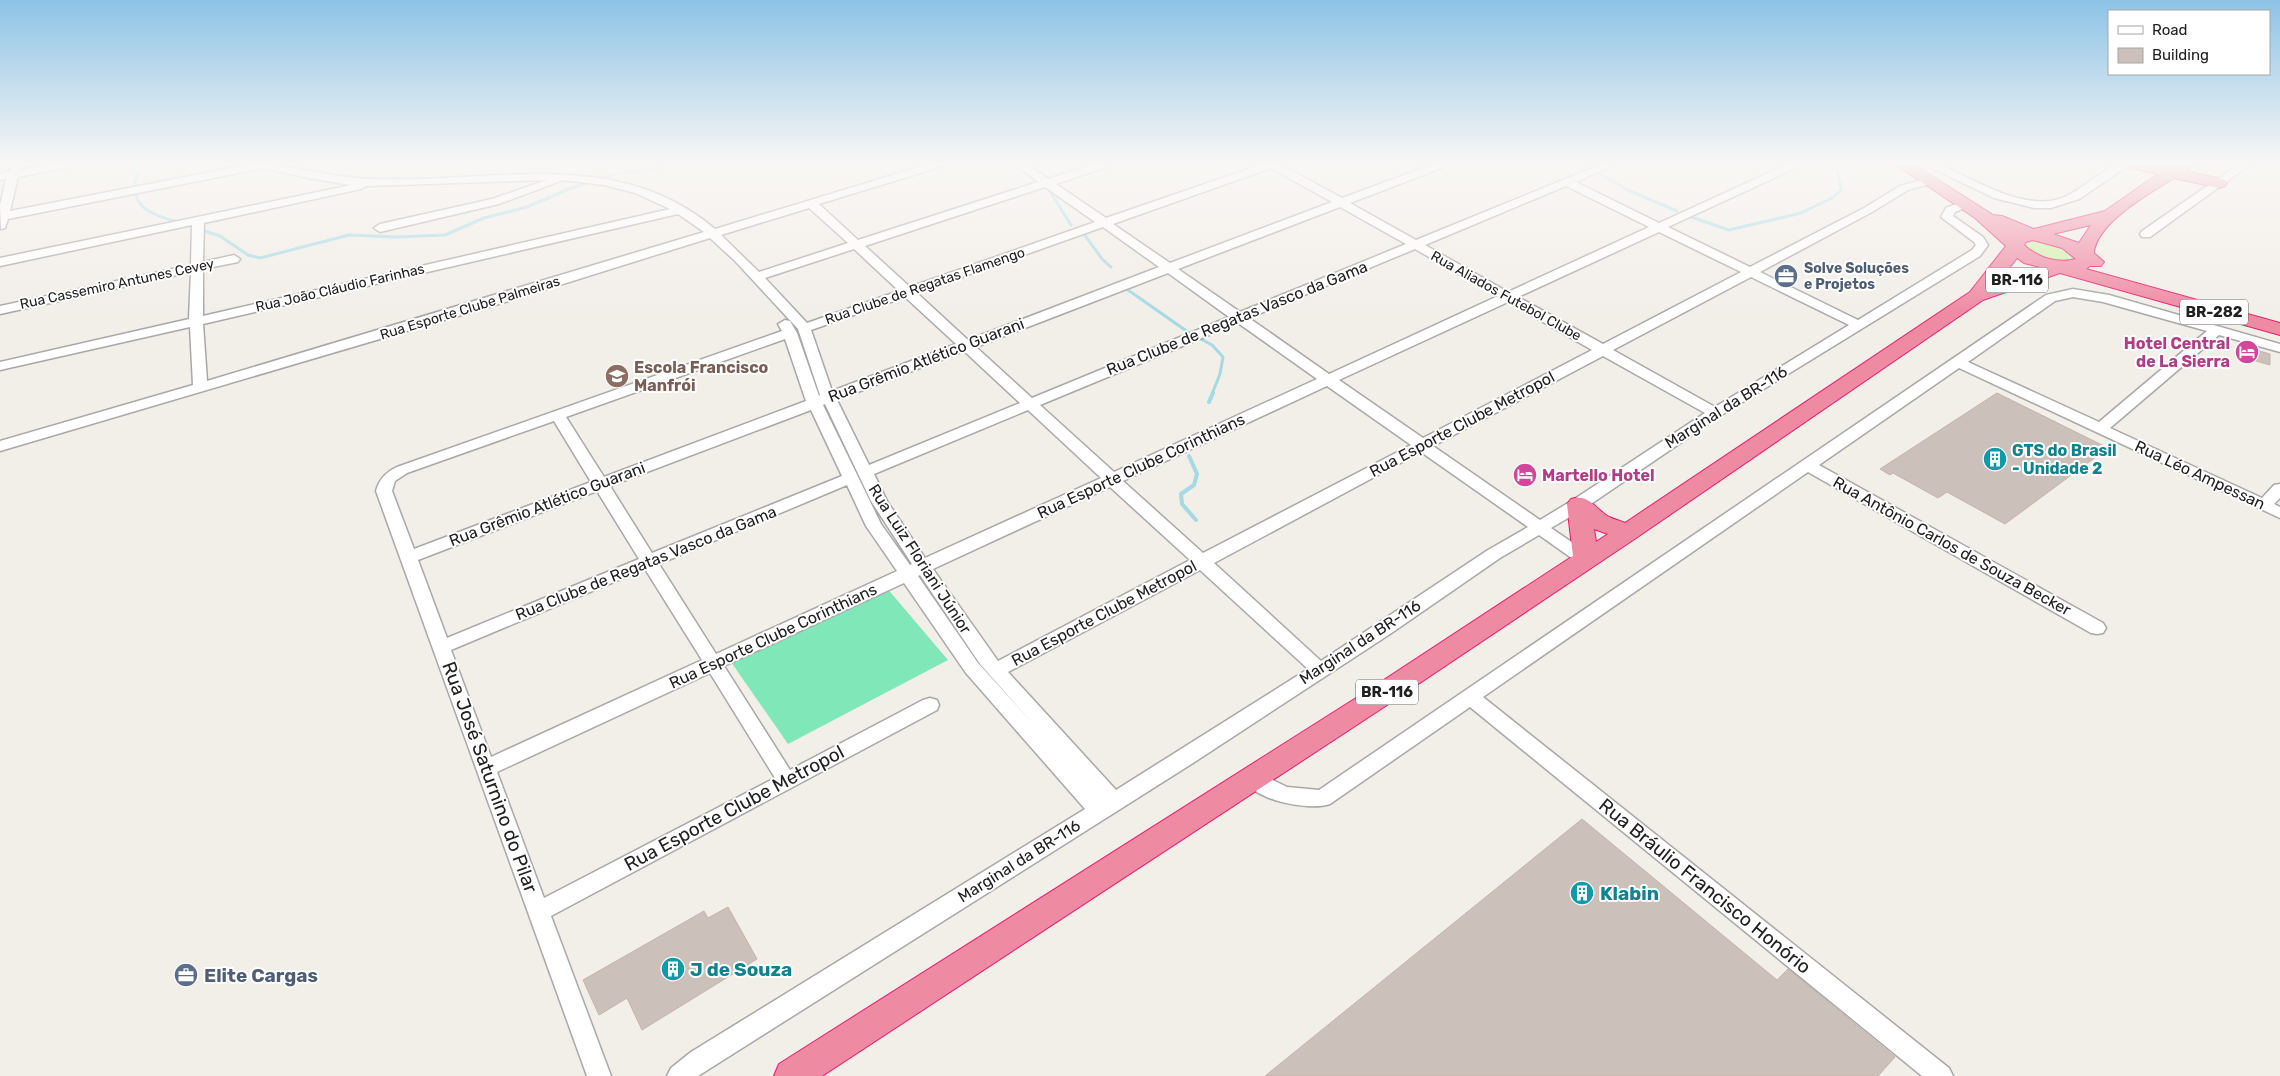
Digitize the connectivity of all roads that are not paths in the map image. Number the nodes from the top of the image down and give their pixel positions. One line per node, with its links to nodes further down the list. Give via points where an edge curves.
1 (27, 214): 22 (street)
2 (244, 214): 24 (street)
3 (441, 214): 26 (street)
4 (662, 214): 48 (street, Rua João Cláudio Farinhas)
5 (685, 214): 28 (street, Rua Luiz Floriani Júnior)
6 (775, 214): 28 (street, Rua Esporte Clube Palmeiras)
7 (823, 214): 31 (street)
8 (949, 214): 31 (street)
9 (1093, 214): 23 (street)
10 (1127, 214): 23 (street, Rua Clube de Regatas Flamengo)
11 (1309, 214): 38 (street, Rua Grêmio Atlético Guarani)
12 (1363, 214): 30 (street, Rua Aliados Futebol Clube)
13 (1488, 214): 30 (street, Rua Clube de Regatas Vasco da Gama)
14 (1633, 214): 25 (street)
15 (1687, 214): 25 (street, Rua Esporte Clube Corinthians)
16 (1860, 214): 39 (street, Rua Esporte Clube Metropol)
17 (1948, 214): 49 (street, Marginal da BR-116, via 1947,217 1979,240 1980,248)
18 (1980, 214): 32 (highway, BR-282)
19 (1986, 214): 29 (highway, BR-282)
20 (2174, 214): 27 (street)
21 (2108, 215): 29 (highway, BR-116); 33 (highway, BR-116, via 2093,233)
22 (1, 220)
23 (1104, 222): 38 (street); 41 (street, Rua Clube de Regatas Flamengo)
24 (197, 225): 35 (street, via 177,225); 36 (street)
25 (1659, 227): 39 (street); 45 (street, Rua Esporte Clube Corinthians)
26 (380, 228)
27 (2146, 234)
28 (707, 235): 40 (street, Rua Luiz Floriani Júnior); 52 (street, Rua Luiz Floriani Júnior, via 783,322); 59 (street, Rua Esporte Clube Palmeiras)
29 (2035, 236): 32 (highway, BR-116, via 2019,238); 33 (highway, BR-282, via 2063,242)
30 (1415, 244): 45 (street, Rua Aliados Futebol Clube); 47 (street, Rua Clube de Regatas Vasco da Gama)
31 (856, 245): 40 (street); 41 (street)
32 (2015, 246): 37 (highway, BR-282, via 2030,259); 44 (highway, BR-116)
33 (2084, 254): 37 (highway, BR-116, via 2085,260 2081,265); 42 (highway, BR-282)
34 (234, 259): 36 (street, Rua Cassemiro Antunes Cevey)
35 (0, 262)
36 (197, 267): 46 (street, Rua Cassemiro Antunes Cevey); 48 (street)
37 (2059, 267): 42 (highway, BR-282); 44 (highway, BR-116)
38 (1169, 268): 47 (street); 53 (street, Rua Grêmio Atlético Guarani)
39 (1751, 272): 49 (street); 55 (street, Rua Esporte Clube Metropol)
40 (756, 277): 52 (street, Rua Luiz Floriani Júnior)
41 (908, 292): 52 (street, Rua Clube de Regatas Flamengo); 53 (street)
42 (2149, 292): 50 (highway, BR-282)
43 (2073, 293): 51 (street, via 2111,299); 56 (street, via 2050,298)
44 (1976, 296): 77 (highway, BR-116)
45 (1508, 297): 55 (street, Rua Aliados Futebol Clube); 58 (street, Rua Esporte Clube Corinthians)
46 (0, 310)
47 (1239, 317): 58 (street); 61 (street, Rua Clube de Regatas Vasco da Gama)
48 (196, 321): 57 (street, Rua João Cláudio Farinhas); 59 (street)
49 (1859, 325): 62 (street, Marginal da BR-116)
50 (2280, 328)
51 (2217, 330): 54 (street); 64 (street)
52 (797, 331): 60 (street, Rua Luiz Floriani Júnior); 63 (street, Rua Clube de Regatas Flamengo)
53 (966, 345): 60 (street, Rua Grêmio Atlético Guarani); 61 (street)
54 (2280, 348)
55 (1602, 350): 62 (street, Rua Aliados Futebol Clube); 65 (street, Rua Esporte Clube Metropol)
56 (1957, 362): 64 (street, Rua Léo Ampessan); 67 (street)
57 (0, 366)
58 (1328, 379): 65 (street); 70 (street, Rua Esporte Clube Corinthians)
59 (200, 387): 66 (street, Rua Esporte Clube Palmeiras)
60 (821, 400): 68 (street, Rua Luiz Floriani Júnior); 71 (street, Rua Grêmio Atlético Guarani)
61 (1030, 404): 68 (street, Rua Clube de Regatas Vasco da Gama); 70 (street)
62 (1714, 413): 73 (street, Marginal da BR-116)
63 (557, 415): 69 (street, Rua Clube de Regatas Flamengo, via 402,470); 71 (street)
64 (2101, 428): 74 (street, Rua Léo Ampessan)
65 (1422, 445): 76 (street); 81 (street, Rua Esporte Clube Metropol)
66 (0, 446)
67 (1807, 465): 83 (street, Rua Antônio Carlos de Souza Becker); 88 (street)
68 (857, 475): 80 (street, Rua Clube de Regatas Vasco da Gama); 82 (street, Rua Luiz Floriani Júnior, via 874,526)
69 (388, 479): 78 (street, Rua José Saturnino do Pilar, via 384,491)
70 (1112, 479): 81 (street); 82 (street, Rua Esporte Clube Corinthians)
71 (601, 484): 78 (street, Rua Grêmio Atlético Guarani); 80 (street)
72 (2280, 489): 74 (street)
73 (1579, 504): 76 (street, Marginal da BR-116); 77 (highway, via 1599,522); 79 (highway)
74 (2264, 506): 75 (street, Rua Léo Ampessan)
75 (2280, 513)
76 (1540, 528): 79 (street); 87 (street, Marginal da BR-116, via 1494,554)
77 (1628, 532): 79 (highway, BR-116)
78 (409, 557): 84 (street, Rua José Saturnino do Pilar)
79 (1586, 560): 91 (highway, BR-116)
80 (649, 561): 84 (street, Rua Clube de Regatas Vasco da Gama); 85 (street)
81 (1201, 562): 86 (street, Rua Esporte Clube Metropol); 87 (street)
82 (914, 570): 85 (street, Rua Esporte Clube Corinthians); 86 (street, Rua Luiz Floriani Júnior); 93 (street, Rua Luiz Floriani Júnior, via 972,668)
83 (2097, 628)
84 (442, 647): 90 (street, Rua José Saturnino do Pilar)
85 (713, 663): 90 (street, Rua Esporte Clube Corinthians); 92 (street)
86 (996, 670): 93 (street, Rua Luiz Floriani Júnior)
87 (1320, 670): 93 (street, Marginal da BR-116)
88 (1470, 697): 91 (street, via 1323,798 1290,798); 98 (street, Rua Bráulio Francisco Honório)
89 (930, 705): 92 (street, Rua Esporte Clube Metropol)
90 (486, 768): 94 (street, Rua José Saturnino do Pilar)
91 (1254, 779): 97 (highway, BR-116)
92 (787, 781): 94 (street, Rua Esporte Clube Metropol)
93 (1106, 806): 96 (street, Marginal da BR-116, via 699,1060)
94 (539, 912): 95 (street, Rua José Saturnino do Pilar)
95 (599, 1076)
96 (679, 1076)
97 (791, 1076)
98 (1941, 1076)

